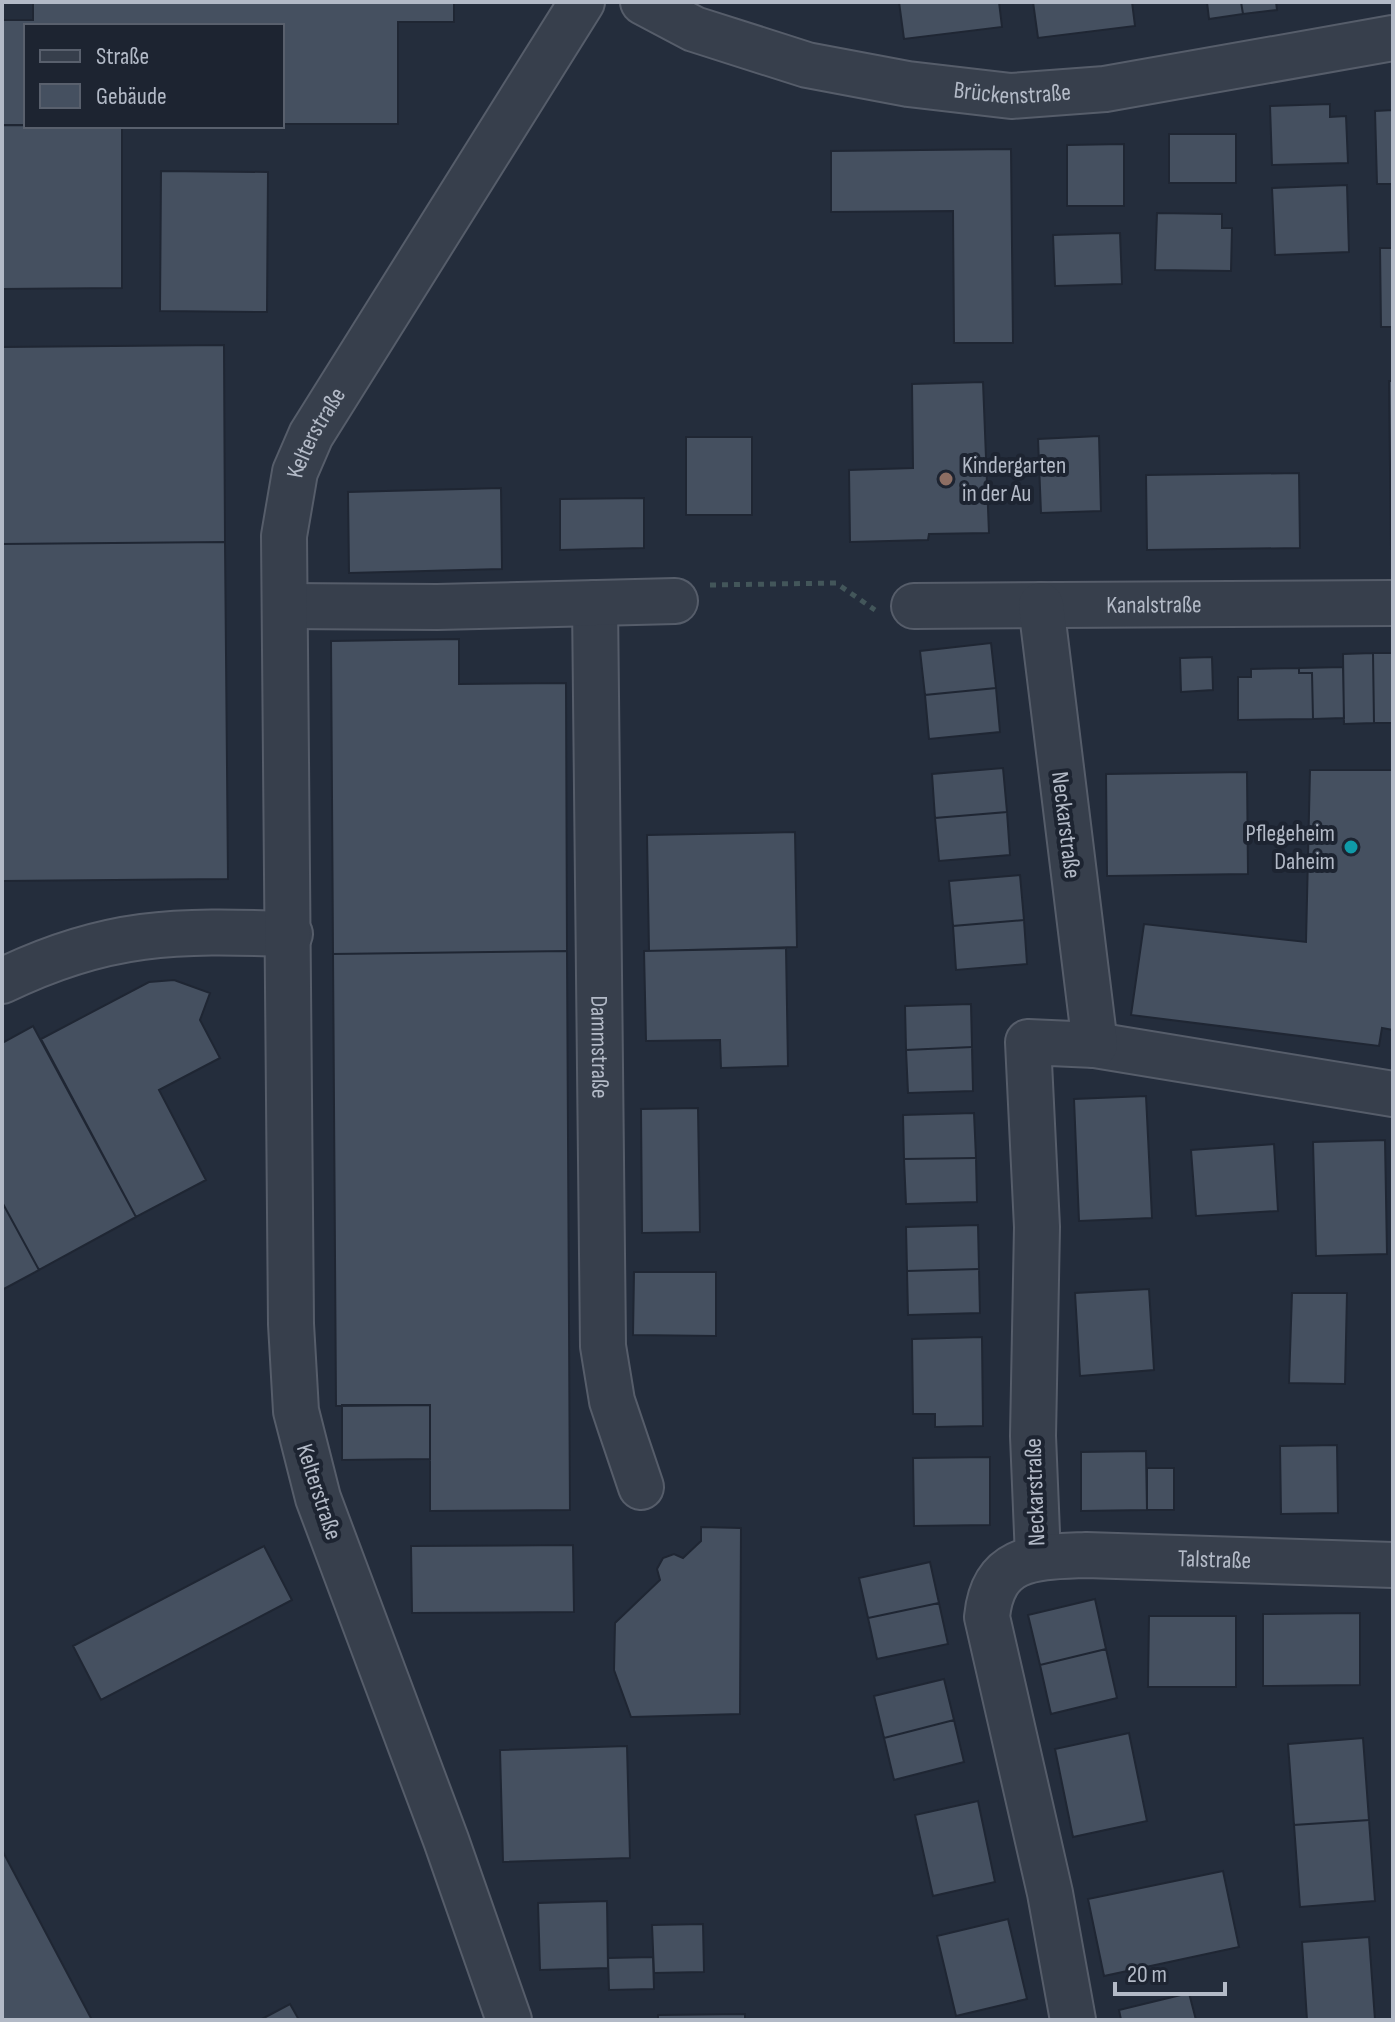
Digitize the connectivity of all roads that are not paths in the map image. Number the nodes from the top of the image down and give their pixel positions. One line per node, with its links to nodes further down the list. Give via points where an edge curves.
1 (582, 2): 8 (street, Kelterstraße, via 311,435 287,504)
2 (643, 2): 3 (street, Brückenstraße, via 694,29 807,65 1011,96 1105,89)
3 (1393, 38)
4 (675, 601): 5 (street)
5 (595, 603): 8 (street); 14 (street, Dammstraße, via 603,1346 612,1401)
6 (1393, 603): 7 (street, Kanalstraße)
7 (1041, 605): 9 (street, Kanalstraße); 12 (street, Neckarstraße)
8 (285, 606): 10 (street, Kelterstraße)
9 (914, 606)
10 (290, 934): 11 (street, via 131,937 65,953); 17 (street, Kelterstraße, via 291,1324 303,1448)
11 (2, 981)
12 (1095, 1045): 13 (street, Neckarstraße); 15 (street, Neckarstraße, via 1028,1042 1037,1227 1033,1436)
13 (1393, 1094)
14 (641, 1487)
15 (1038, 1557): 16 (street, Talstraße); 18 (street, Neckarstraße, via 1000,1576 989,1595 987,1617 1050,1893)
16 (1393, 1565)
17 (509, 2020)
18 (1073, 2020)

